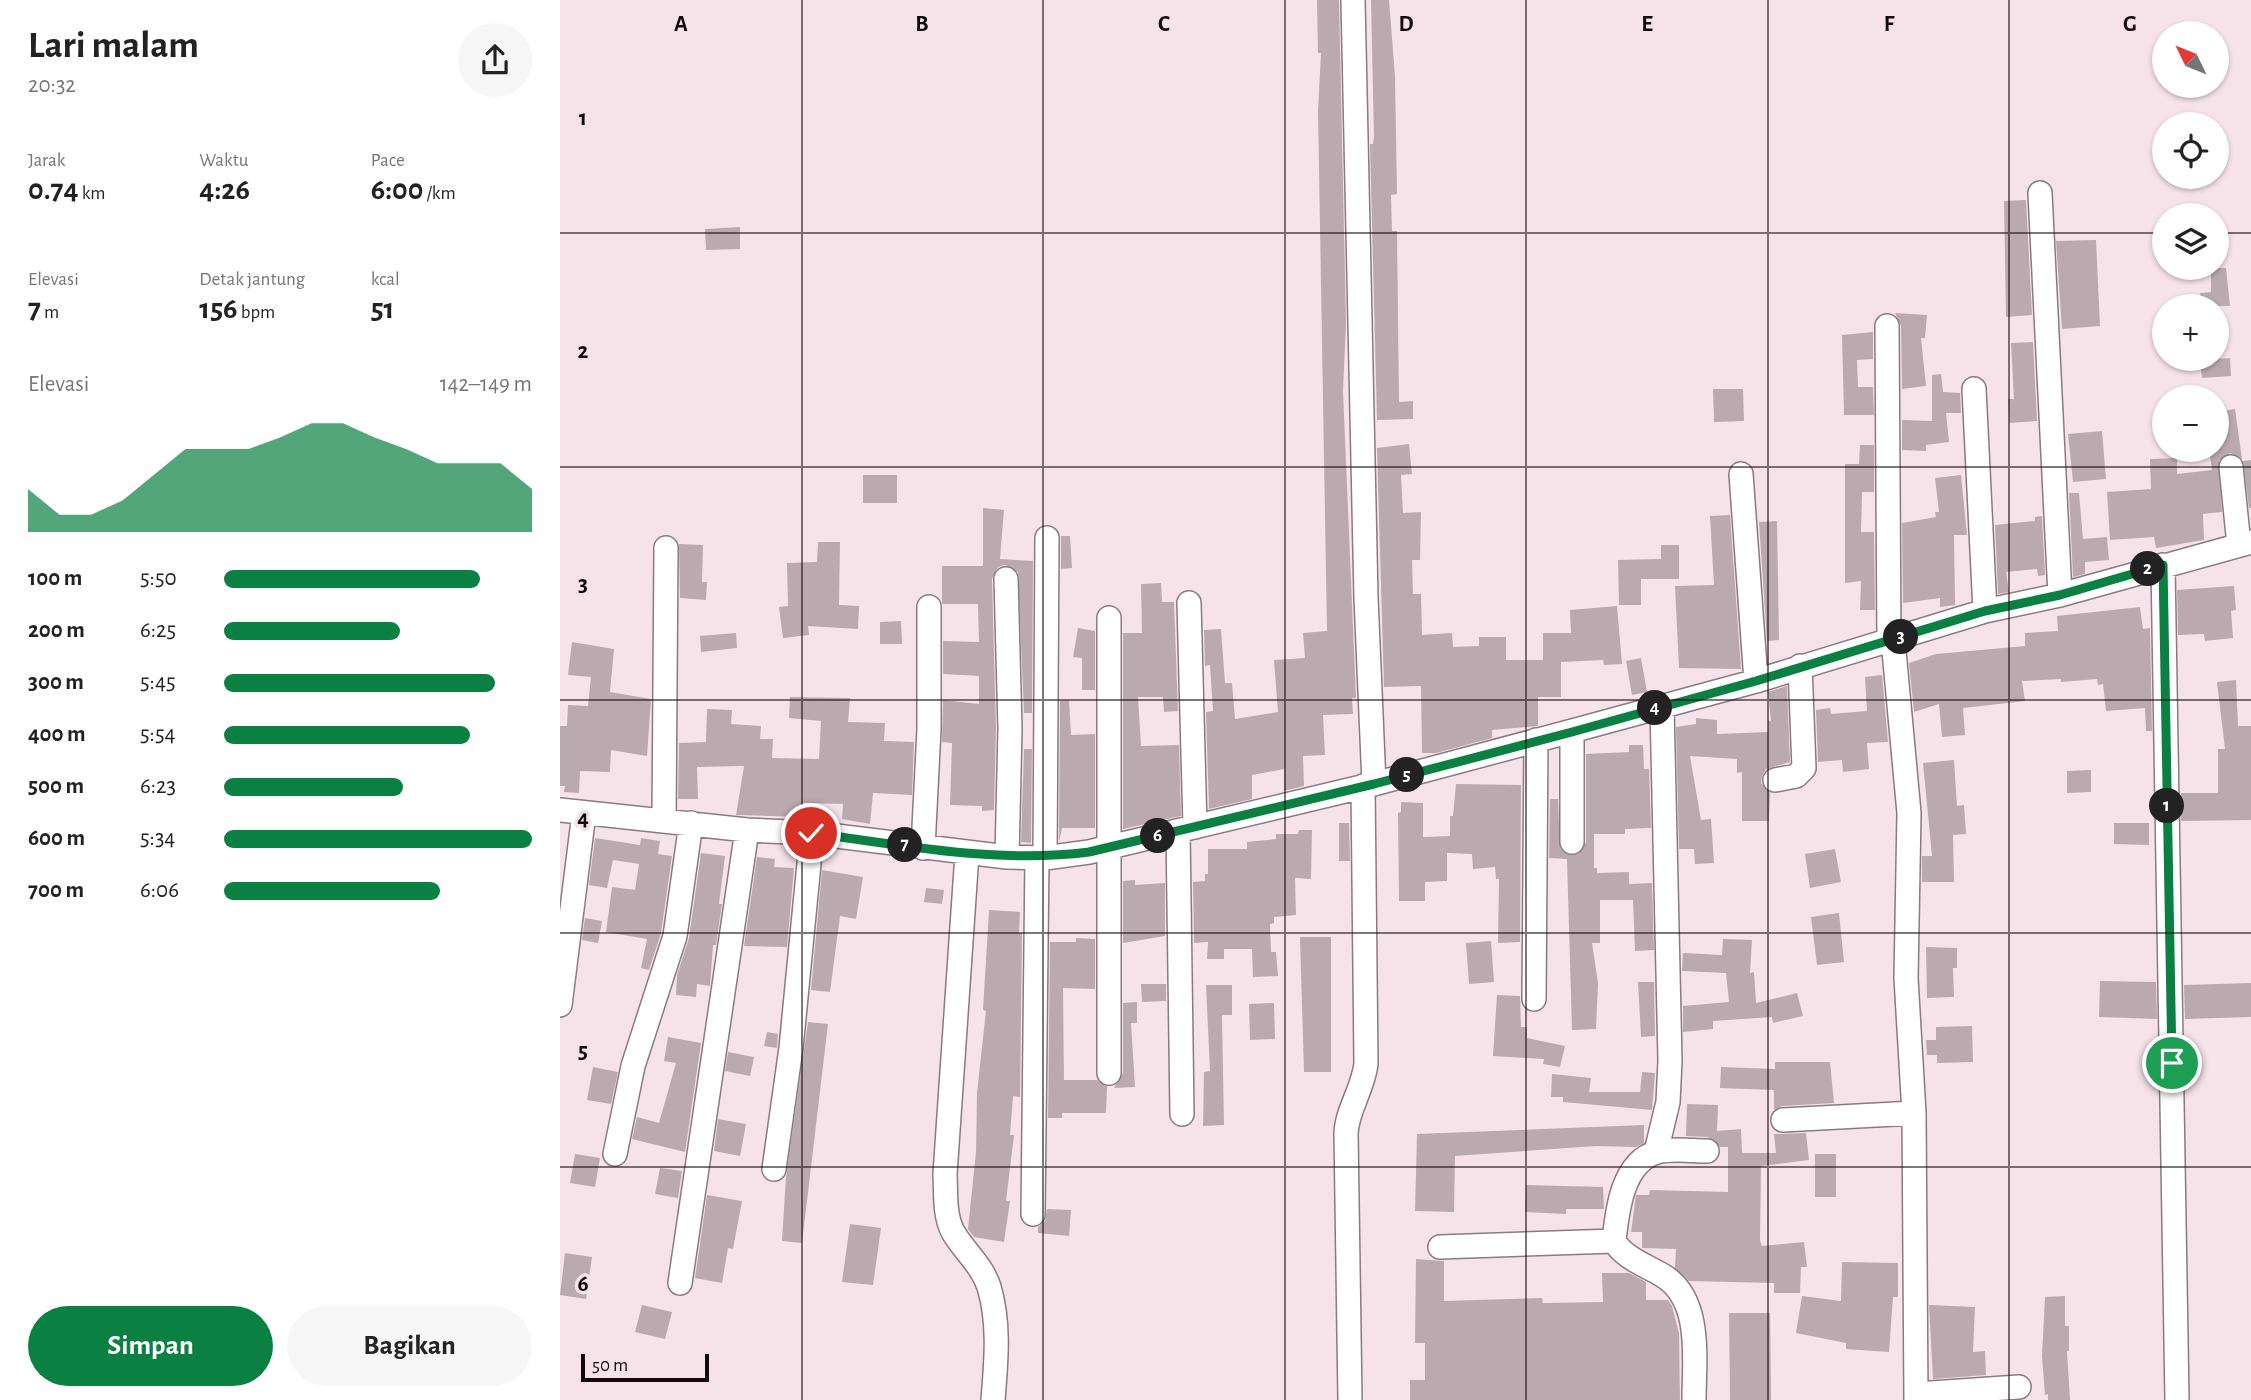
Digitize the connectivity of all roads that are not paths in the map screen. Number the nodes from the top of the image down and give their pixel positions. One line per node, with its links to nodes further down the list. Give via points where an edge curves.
1 (1353, 0): 24 (street)
2 (2040, 193): 12 (street)
3 (1887, 326): 17 (street)
4 (1973, 389): 15 (street)
5 (2231, 467): 8 (street)
6 (1741, 474): 19 (street)
7 (1046, 538): 37 (street)
8 (2245, 543): 10 (street)
9 (666, 548): 27 (street)
10 (2163, 565): 12 (street); 57 (street)
11 (1006, 579): 36 (street)
12 (2060, 595): 15 (street)
13 (1189, 603): 29 (street)
14 (929, 607): 33 (street)
15 (1985, 611): 17 (street)
16 (1109, 618): 34 (street)
17 (1891, 640): 18 (street); 41 (street, via 1909,813 1906,978)
18 (1800, 666): 19 (street); 23 (street, via 1804,768 1796,776)
19 (1756, 681): 20 (street)
20 (1662, 706): 21 (street); 45 (street, via 1670,1078)
21 (1572, 732): 22 (street); 32 (street)
22 (1536, 740): 24 (street); 38 (street)
23 (1775, 780)
24 (1368, 785): 29 (street); 55 (street, via 1366,1064 1360,1093 1346,1122)
25 (560, 810): 26 (street)
26 (584, 813): 27 (street); 39 (street)
27 (664, 821): 28 (street)
28 (691, 823): 30 (street); 46 (street, via 675,936 632,1066)
29 (1186, 829): 34 (street); 42 (street)
30 (747, 830): 31 (street); 51 (street)
31 (811, 833): 33 (street); 47 (street, via 791,1048)
32 (1572, 842)
33 (923, 848): 35 (street)
34 (1108, 848): 37 (street); 40 (street)
35 (967, 853): 36 (street); 54 (street, via 946,1140 947,1213 953,1232 989,1285 998,1340)
36 (1007, 857): 37 (street)
37 (1041, 857): 48 (street)
38 (1534, 999)
39 (560, 1005)
40 (1109, 1073)
41 (1914, 1113): 43 (street); 53 (street)
42 (1182, 1114)
43 (1783, 1120)
44 (1707, 1151): 45 (street)
45 (1656, 1152): 49 (street, via 1625,1181)
46 (615, 1154)
47 (774, 1169)
48 (1033, 1214)
49 (1614, 1241): 50 (street); 56 (street, via 1621,1253 1666,1277 1687,1306 1693,1320)
50 (1440, 1247)
51 (680, 1283)
52 (2019, 1387): 53 (street)
53 (1916, 1397)
54 (993, 1400)
55 (1350, 1400)
56 (1694, 1400)
57 (2177, 1400)

